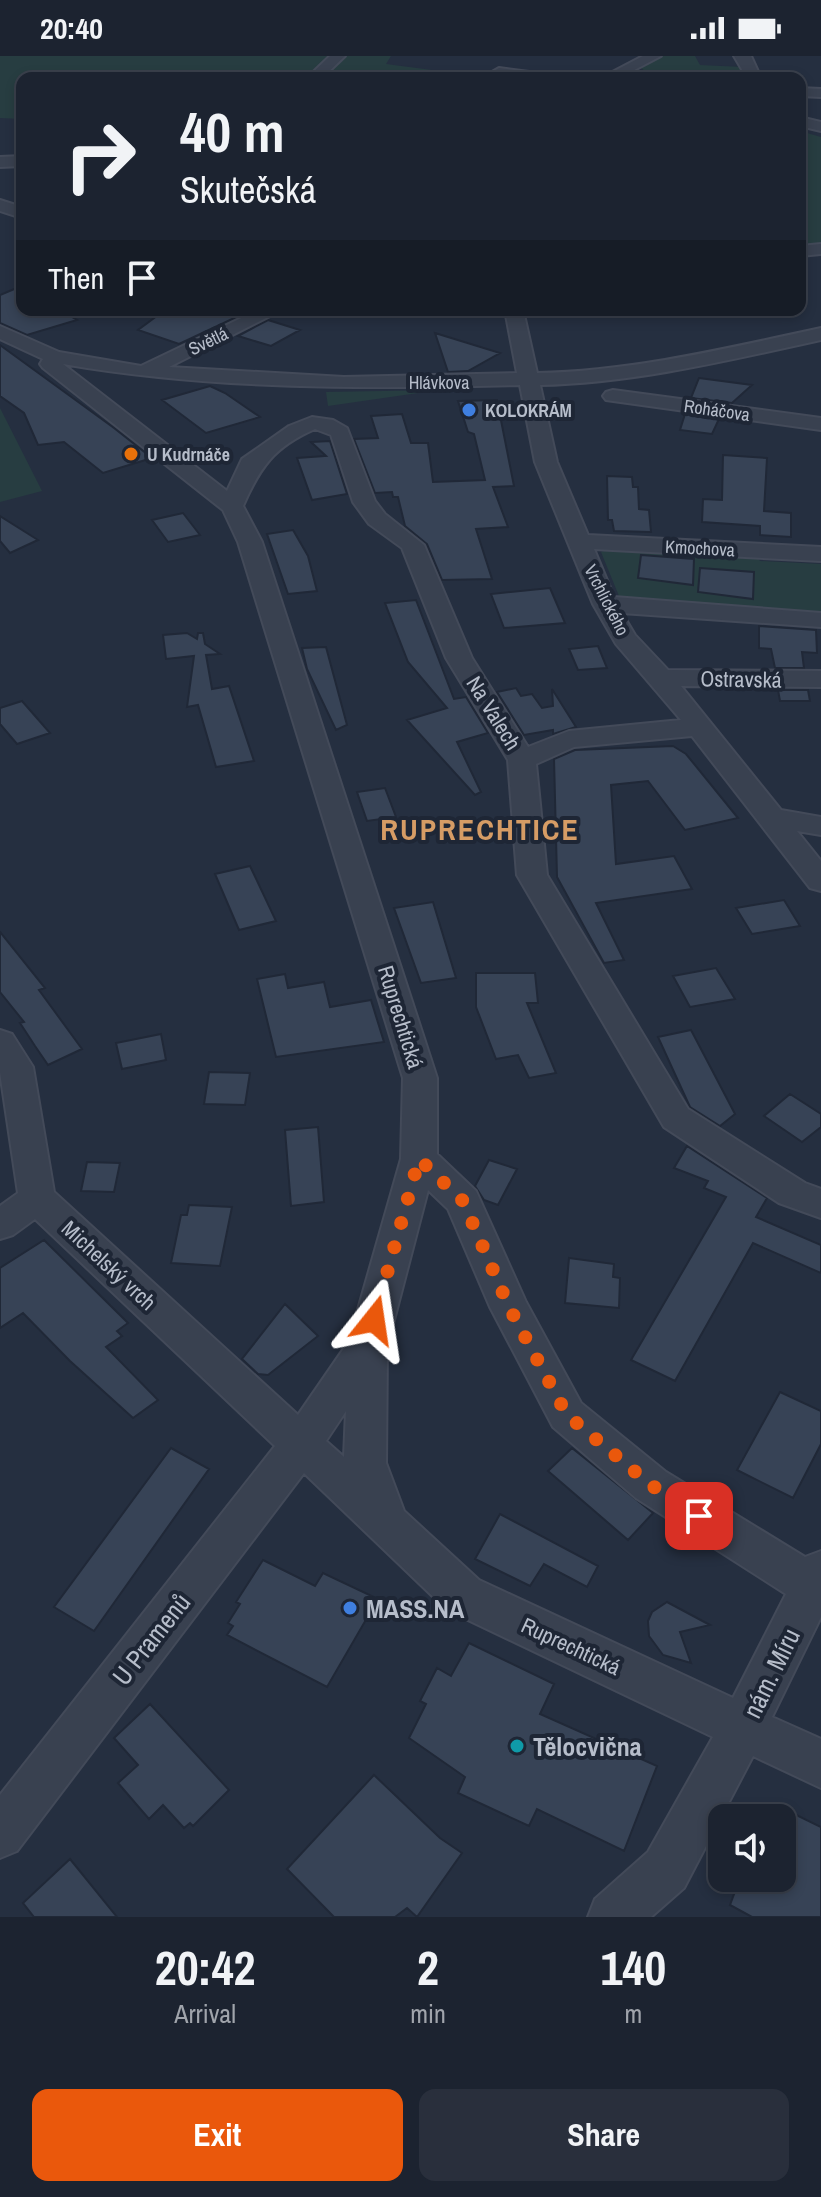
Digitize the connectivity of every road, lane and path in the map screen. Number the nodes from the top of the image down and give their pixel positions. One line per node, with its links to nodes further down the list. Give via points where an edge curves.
1 (338, 56): 3 (street)
2 (654, 56): 4 (street)
3 (321, 72)
4 (621, 72)
5 (261, 316): 10 (street, Světlá)
6 (515, 316): 11 (street, Vrchlického)
7 (3, 336): 9 (street, Ruprechtická)
8 (819, 338): 11 (street, Hlávkova, via 640,370)
9 (54, 357): 10 (street, Hlávkova); 14 (street, Ruprechtická, via 50,364)
10 (144, 372): 11 (street, Hlávkova, via 344,383)
11 (529, 380): 15 (street, Vrchlického, via 546,462)
12 (613, 396): 13 (street, Roháčova)
13 (821, 424)
14 (232, 506): 22 (street, Na Valech, via 250,464 296,430 312,423 340,432 364,502 412,545 459,658); 27 (street, Ruprechtická, via 250,542 420,1078)
15 (578, 541): 16 (street, Kmochova); 17 (street, Vrchlického)
16 (821, 554)
17 (605, 604): 18 (street); 19 (street, Vrchlického, via 625,639)
18 (821, 620)
19 (661, 678): 20 (street, Ostravská); 21 (street, Vrchlického)
20 (821, 679)
21 (697, 727): 22 (street, via 569,739); 23 (street, Vrchlického)
22 (522, 760): 29 (street, Na Valech, via 532,875 676,1118 792,1193)
23 (773, 818): 24 (street); 25 (street, Vrchlického)
24 (821, 826)
25 (821, 881)
26 (0, 1042): 28 (street, via 16,1067)
27 (419, 1159): 31 (street, Ruprechtická); 34 (street, via 463,1201 509,1307 567,1415 651,1485)
28 (37, 1198): 30 (street); 32 (street, Michelský vrch)
29 (821, 1204)
30 (0, 1225)
31 (367, 1347): 32 (street); 33 (street, Ruprechtická, via 365,1463)
32 (301, 1444): 33 (street, Michelský vrch); 37 (street, U Pramenů)
33 (387, 1523): 35 (street, Ruprechtická, via 463,1595)
34 (817, 1579): 35 (street, nám. Míru)
35 (744, 1727): 36 (street, nám. Míru); 38 (street, via 666,1870)
36 (821, 1764)
37 (0, 1834)
38 (613, 1917)

